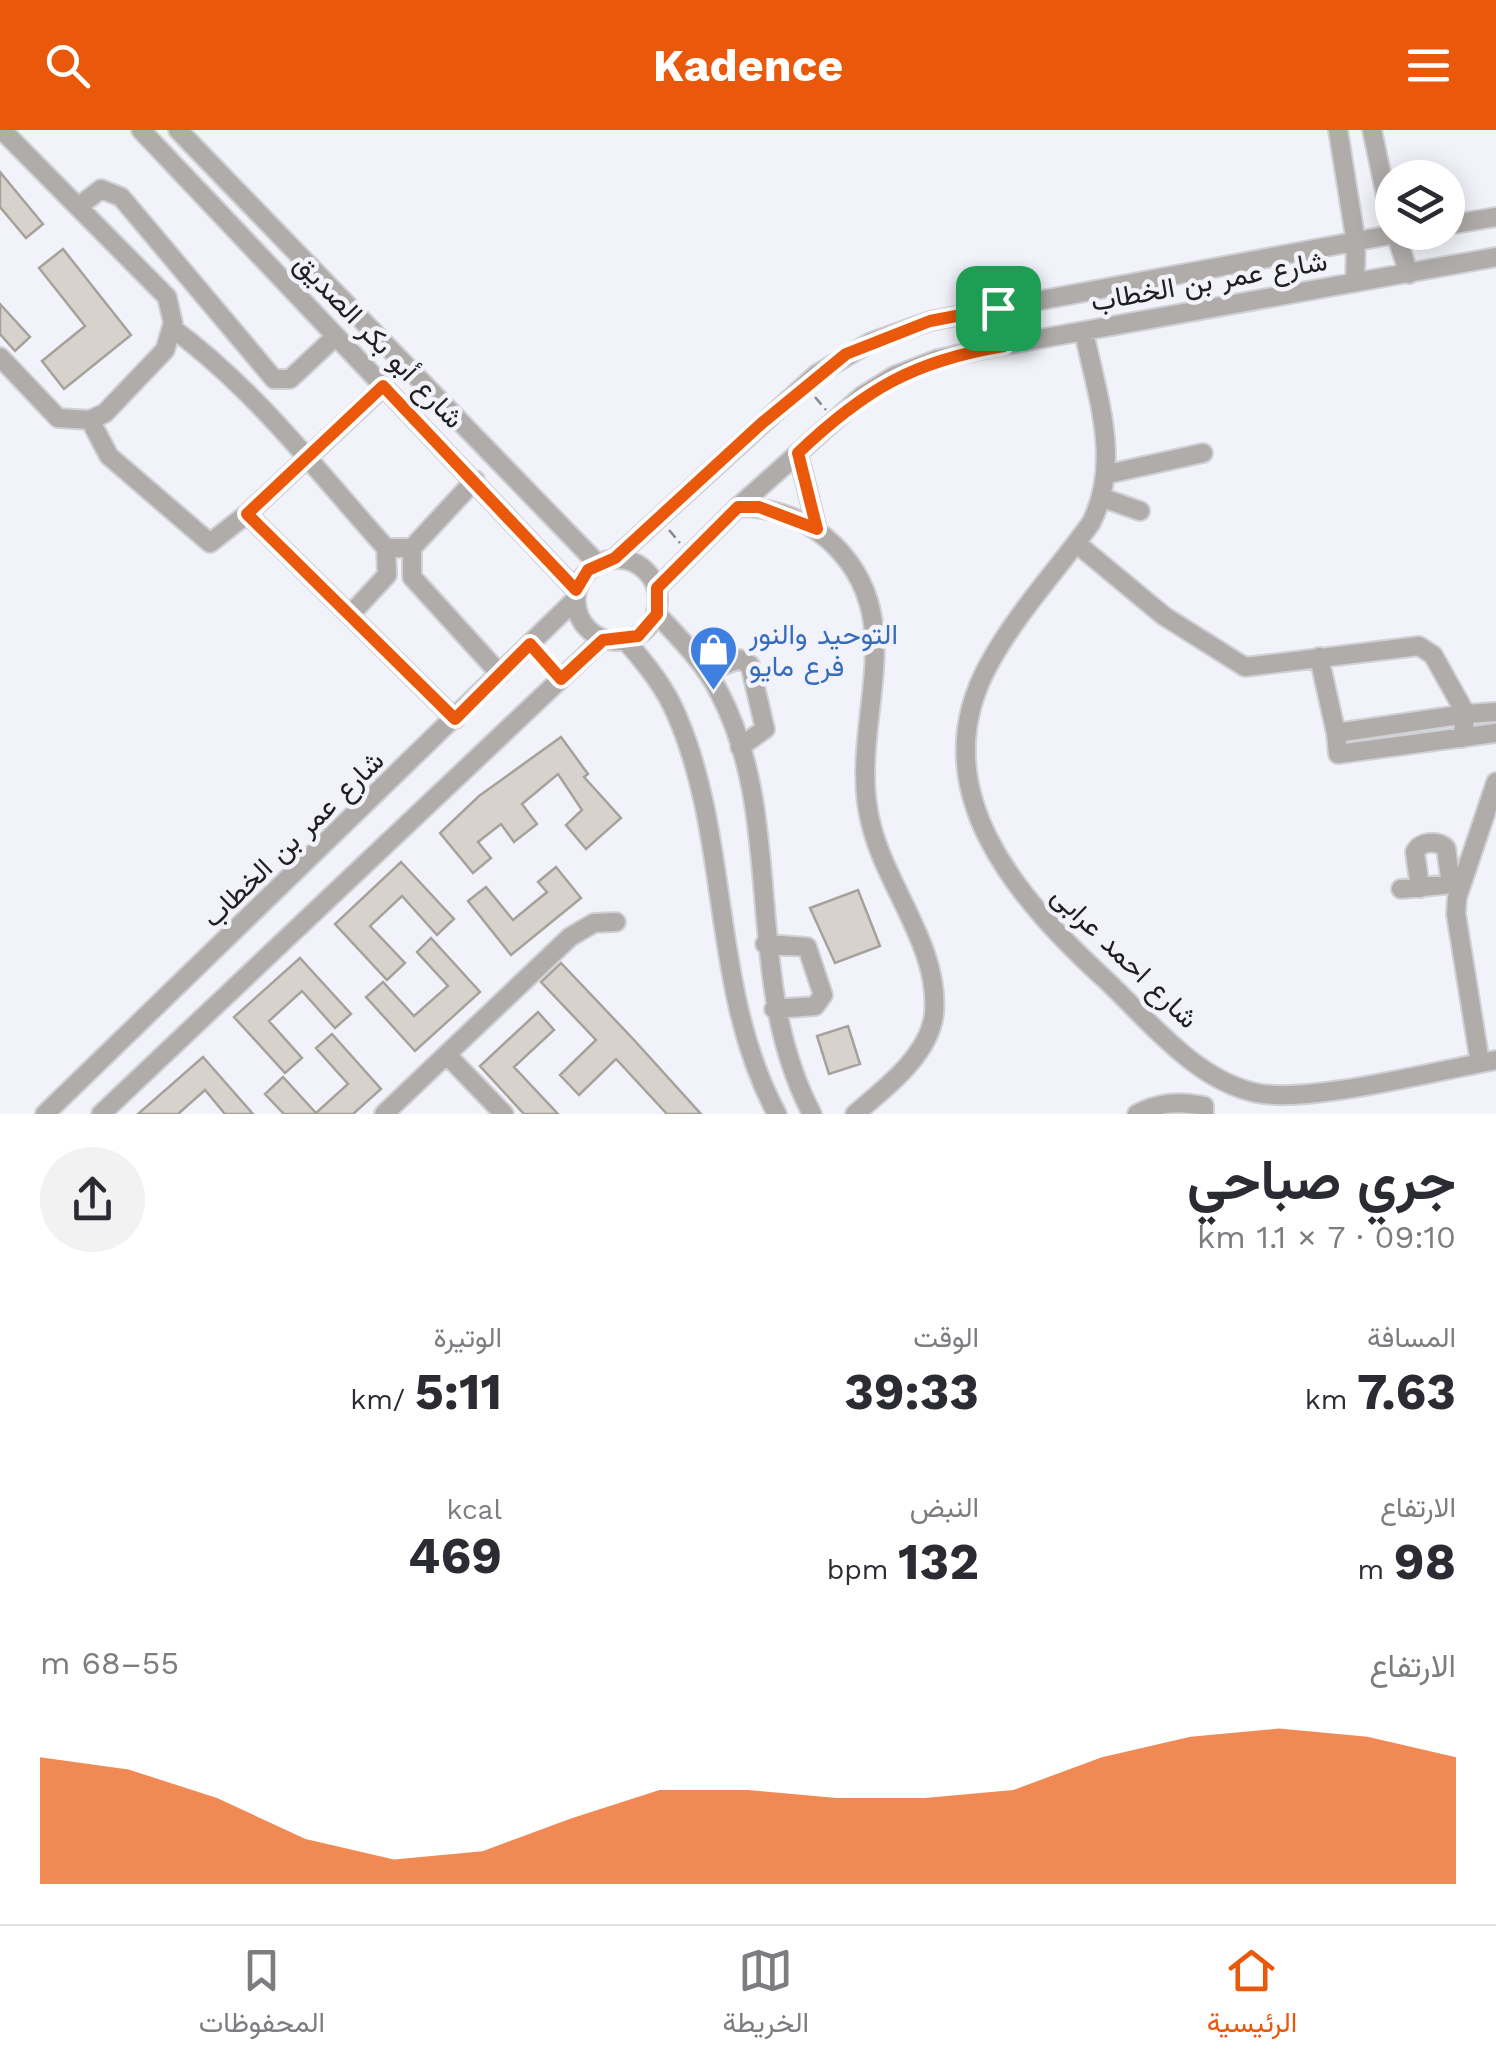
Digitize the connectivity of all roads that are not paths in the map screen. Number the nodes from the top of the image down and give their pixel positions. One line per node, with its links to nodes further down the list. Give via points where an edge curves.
1 (2, 130): 7 (street)
2 (140, 130): 18 (street, شارع أبو بكر الصديق)
3 (178, 130): 35 (street, شارع أبو بكر الصديق)
4 (1338, 130): 11 (street)
5 (1372, 130): 6 (street)
6 (1379, 160)
7 (78, 207): 16 (street, via 167,296); 18 (street, via 101,190 121,197 274,378 290,379)
8 (1496, 217): 9 (street)
9 (1465, 223)
10 (1375, 238): 11 (street, شارع عمر بن الخطاب)
11 (1356, 244): 15 (street); 35 (street, شارع عمر بن الخطاب, via 930,321 846,354)
12 (1402, 250): 14 (street)
13 (1496, 257): 14 (street, شارع عمر بن الخطاب)
14 (1409, 274): 15 (street, شارع عمر بن الخطاب)
15 (1355, 282): 17 (street, شارع عمر بن الخطاب)
16 (172, 328): 21 (street, via 164,350 105,413); 24 (street, via 226,370)
17 (1084, 332): 22 (street, شارع عمر بن الخطاب, via 938,359 894,376); 25 (street, شارع احمد عرابى)
18 (335, 337): 20 (street, شارع أبو بكر الصديق)
19 (0, 356): 21 (street, via 58,418)
20 (383, 386): 24 (street); 26 (street, شارع أبو بكر الصديق)
21 (90, 420): 30 (street, via 110,456 206,541 218,540)
22 (798, 453): 28 (street, شارع عمر بن الخطاب); 31 (street)
23 (1203, 453): 25 (street)
24 (305, 456): 30 (street); 33 (street)
25 (1108, 474): 27 (street, شارع احمد عرابى)
26 (475, 480): 34 (street); 39 (street, شارع أبو بكر الصديق)
27 (1104, 498): 29 (street); 32 (street, شارع احمد عرابى)
28 (738, 507): 31 (street, via 759,507); 38 (street, شارع عمر بن الخطاب)
29 (1140, 510)
30 (247, 514): 41 (street)
31 (817, 529): 62 (street, via 854,565 874,613 865,746 871,826 921,945 934,998 934,1018 910,1062)
32 (1076, 543): 44 (street, via 1164,616 1245,667); 60 (street, شارع احمد عرابى, via 989,663 967,735 976,813 992,849 1038,913 1192,1061 1234,1086 1281,1096)
33 (386, 548): 34 (street); 36 (street)
34 (412, 548): 37 (street)
35 (606, 561): 38 (street, via 645,569); 39 (street)
36 (387, 575): 37 (street); 41 (street)
37 (412, 576): 46 (street)
38 (657, 588): 40 (street)
39 (576, 595): 42 (street, via 584,626); 46 (street, شارع عمر بن الخطاب)
40 (657, 614): 43 (street); 45 (street)
41 (350, 615): 49 (street)
42 (603, 640): 43 (street); 64 (street)
43 (626, 641): 66 (street, via 656,676 688,744 736,1001)
44 (1319, 657): 48 (street, via 1419,646 1433,655); 50 (street)
45 (706, 672): 53 (street); 53 (street, via 739,658 750,665 766,729)
46 (500, 674): 49 (street, شارع عمر بن الخطاب)
47 (1496, 712): 48 (street)
48 (1466, 714): 50 (street); 52 (street)
49 (455, 719): 63 (street, شارع عمر بن الخطاب)
50 (1336, 733): 52 (street, via 1338,754)
51 (1496, 734): 52 (street)
52 (1462, 738)
53 (740, 747): 57 (street, via 758,846)
54 (1496, 782): 55 (street)
55 (1456, 884): 55 (street, via 1446,848 1422,844 1410,889); 60 (street, via 1456,914)
56 (616, 922): 59 (street, via 594,923 570,938)
57 (765, 944): 58 (street); 58 (street, via 807,947 823,995 814,1006)
58 (774, 1009): 67 (street)
59 (447, 1055): 61 (street); 65 (street)
60 (1488, 1061)
61 (390, 1112)
62 (860, 1113)
63 (44, 1114)
64 (101, 1114)
65 (504, 1114)
66 (777, 1114)
67 (812, 1114)
68 (1137, 1114): 69 (street, via 1185,1102 1204,1106)
69 (1204, 1114)

